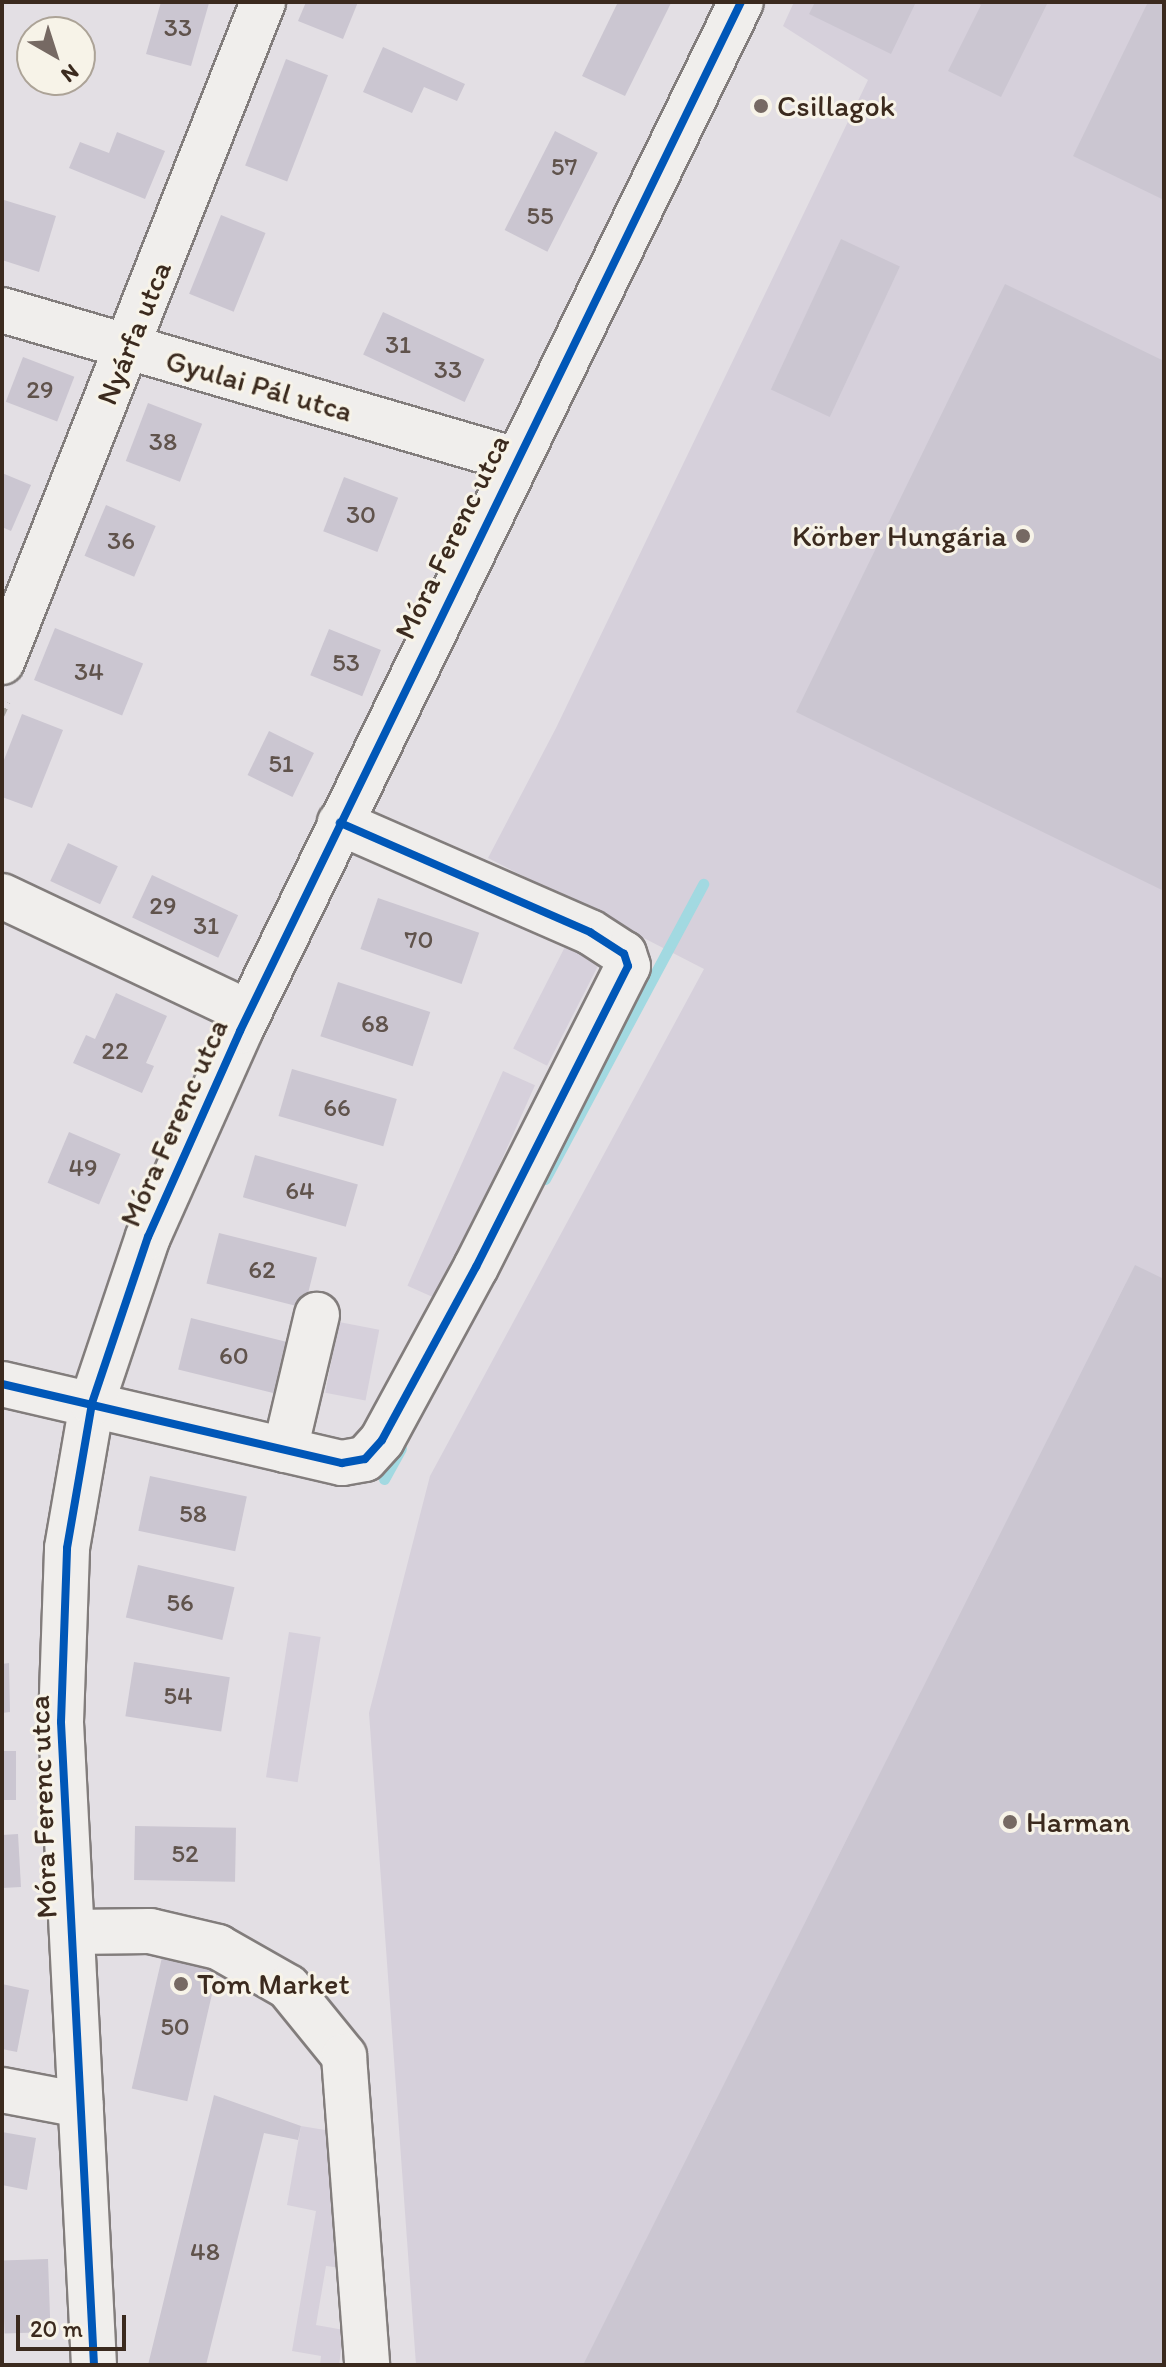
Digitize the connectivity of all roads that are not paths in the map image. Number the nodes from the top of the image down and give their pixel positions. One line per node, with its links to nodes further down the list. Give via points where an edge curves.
1 (263, 2): 4 (street, Nyárfa utca)
2 (741, 2): 5 (street, Móra Ferenc utca)
3 (2, 310): 4 (street, Gyulai Pál utca)
4 (128, 349): 5 (street, Gyulai Pál utca); 6 (street, Nyárfa utca)
5 (516, 460): 7 (street, Móra Ferenc utca)
6 (2, 662)
7 (340, 823): 9 (street, Móra Ferenc utca); 13 (street, via 590,932 624,954 628,966 382,1440 365,1459 342,1463)
8 (2, 896): 9 (street)
9 (249, 1013): 12 (street, Móra Ferenc utca, via 148,1237)
10 (317, 1315): 13 (street)
11 (2, 1384): 12 (street)
12 (92, 1403): 13 (street); 14 (street, Móra Ferenc utca, via 67,1548 62,1674)
13 (285, 1450)
14 (72, 1932): 16 (street, Móra Ferenc utca); 18 (street, via 150,1931 218,1947 288,1987 344,2056)
15 (2, 2090): 16 (street)
16 (81, 2105): 17 (street, Móra Ferenc utca)
17 (94, 2365)
18 (367, 2365)

